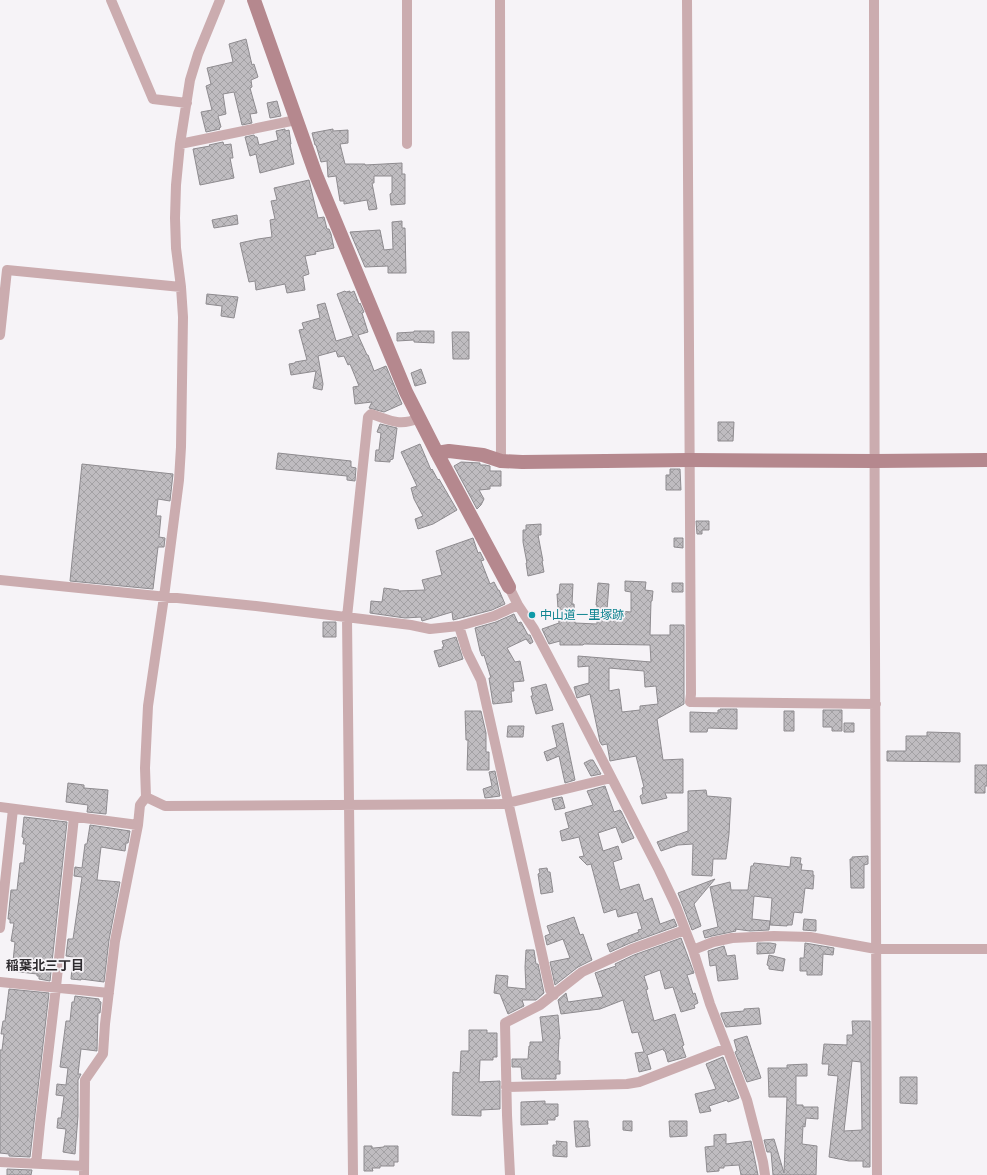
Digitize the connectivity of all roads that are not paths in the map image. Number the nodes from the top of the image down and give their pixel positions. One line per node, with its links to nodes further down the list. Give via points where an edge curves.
1 (112, 0): 8 (street, via 153,99)
2 (220, 0): 8 (street, via 198,54 190,80)
3 (254, 0): 9 (street)
4 (407, 0): 11 (street)
5 (500, 0): 18 (street)
6 (687, 0): 16 (street)
7 (874, 0): 19 (street)
8 (187, 103): 10 (street)
9 (296, 120): 10 (street); 14 (street, via 343,241)
10 (180, 144): 12 (street, via 175,218)
11 (406, 144)
12 (181, 287): 13 (street, via 7,270); 22 (street, via 181,447)
13 (0, 335)
14 (418, 418): 15 (street); 24 (street, via 411,422 399,423 371,414 368,417)
15 (437, 453): 18 (street, via 449,451); 21 (street)
16 (689, 460): 18 (street); 19 (street); 26 (street, via 690,702)
17 (987, 460): 19 (street)
18 (501, 461)
19 (875, 461): 26 (street)
20 (0, 580): 22 (street)
21 (509, 587): 23 (street)
22 (164, 597): 24 (street); 28 (street, via 148,706)
23 (518, 605): 25 (street, via 494,616); 27 (street, via 534,630)
24 (347, 617): 25 (street, via 430,629); 30 (street)
25 (459, 626): 29 (street, via 467,652 481,680)
26 (876, 704): 37 (street)
27 (611, 778): 29 (street); 36 (street, via 659,870)
28 (146, 797): 30 (street, via 166,806); 34 (street, via 140,805)
29 (508, 803): 30 (street); 43 (street, via 550,990)
30 (350, 805): 49 (street)
31 (0, 807): 32 (street)
32 (13, 809): 33 (street); 35 (street)
33 (74, 817): 34 (street); 41 (street)
34 (138, 825): 42 (street, via 115,941)
35 (0, 928)
36 (685, 930): 39 (street); 43 (street, via 632,949 582,972)
37 (876, 949): 38 (street); 39 (street, via 810,937 774,936 732,938); 52 (street)
38 (987, 949)
39 (693, 950): 44 (street)
40 (0, 982): 41 (street)
41 (56, 988): 42 (street); 47 (street)
42 (109, 993): 48 (street, via 102,1054 85,1080)
43 (554, 995): 45 (street, via 505,1023)
44 (727, 1048): 45 (street, via 639,1082); 51 (street, via 747,1100)
45 (506, 1087): 50 (street)
46 (0, 1162): 47 (street)
47 (36, 1164): 48 (street)
48 (84, 1171)
49 (352, 1175)
50 (510, 1175)
51 (765, 1175)
52 (877, 1175)

